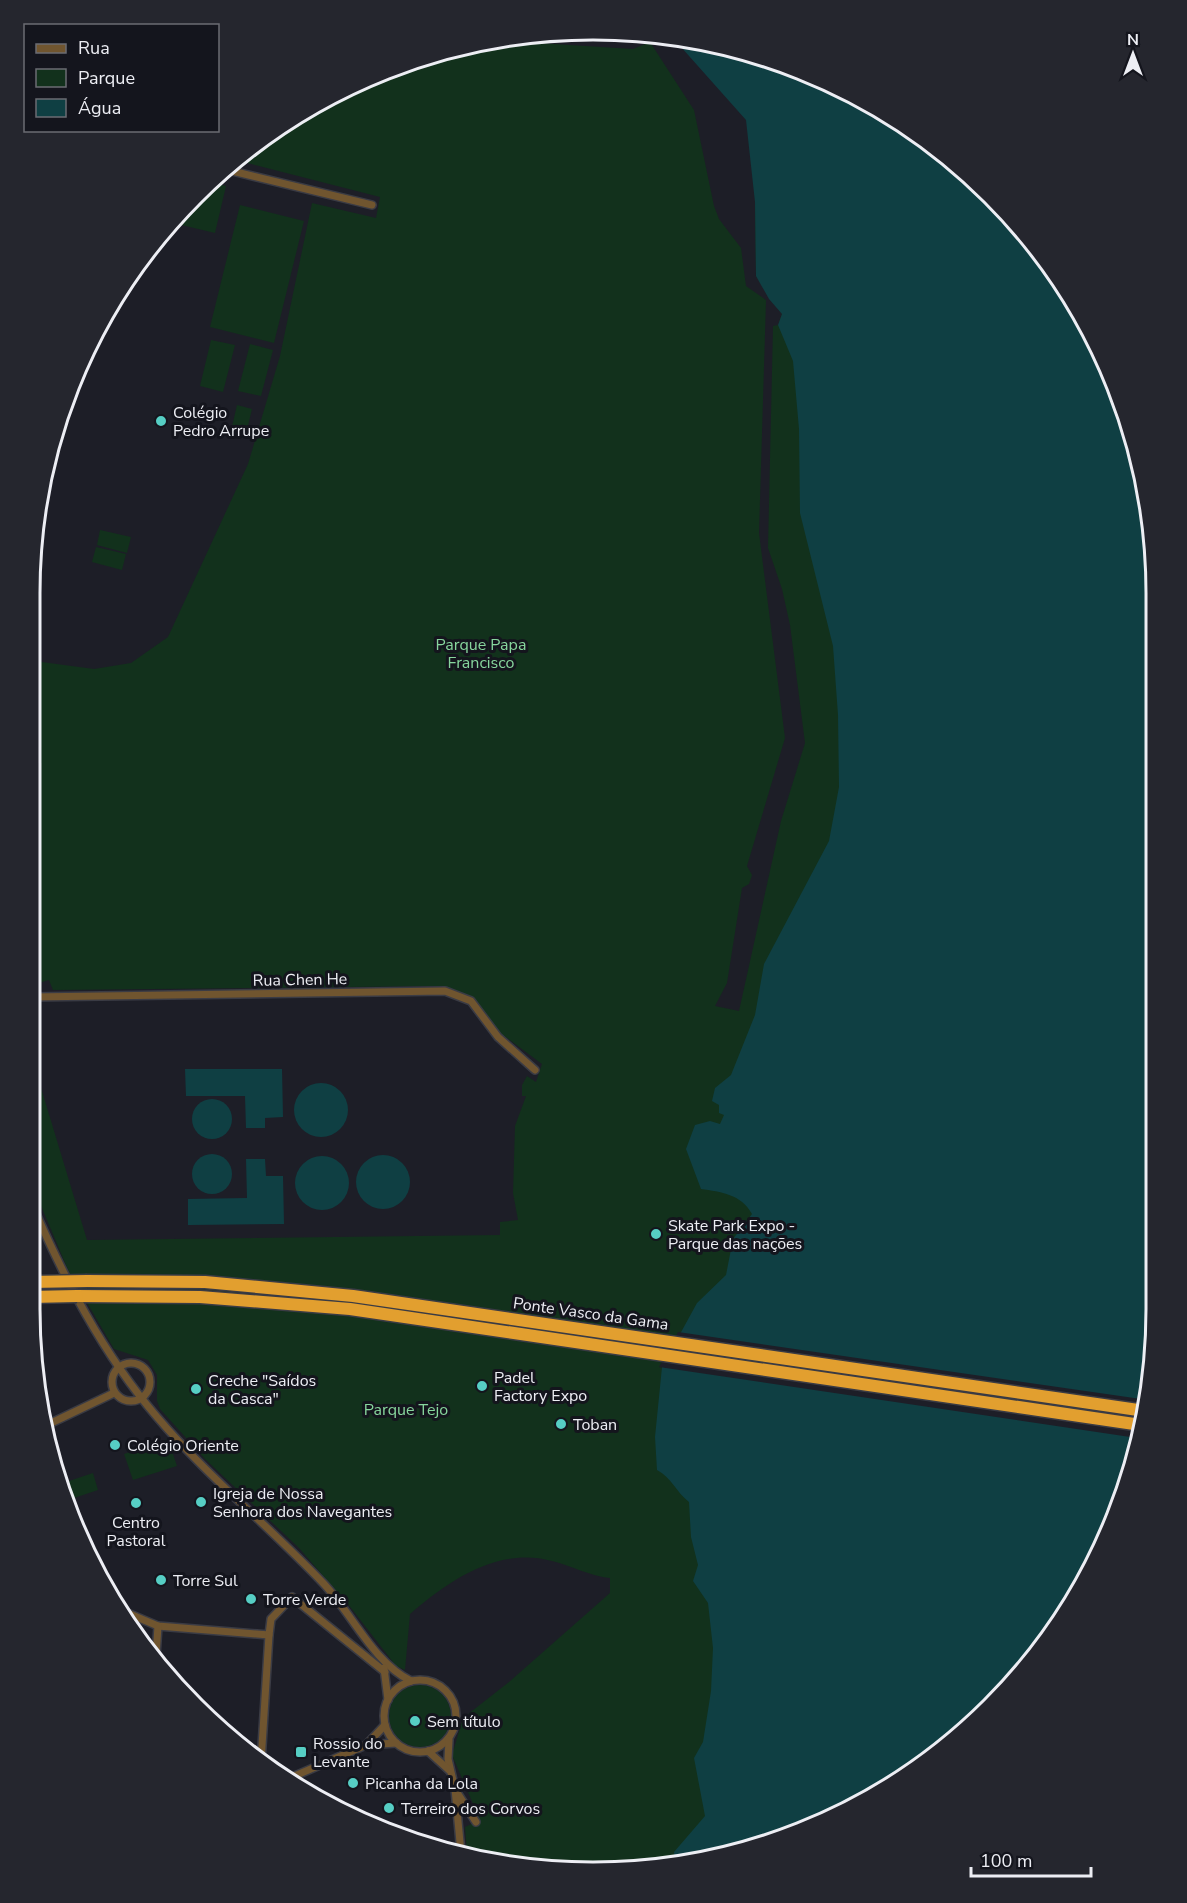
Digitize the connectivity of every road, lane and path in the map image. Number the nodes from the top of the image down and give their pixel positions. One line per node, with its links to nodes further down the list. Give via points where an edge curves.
1 (236, 172): 2 (street)
2 (372, 205)
3 (40, 997): 4 (street, Rua Chen He, via 445,991 471,1001 498,1037)
4 (535, 1070)
5 (40, 1221): 8 (street, via 83,1310)
6 (40, 1282): 11 (highway, Ponte Vasco da Gama, bridge, via 195,1282 353,1296)
7 (40, 1297): 13 (highway, Ponte Vasco da Gama, bridge, via 189,1297 350,1310)
8 (118, 1367): 9 (street, via 112,1378); 10 (street); 10 (street, via 135,1363 147,1371 150,1385)
9 (114, 1393): 10 (street, via 125,1401); 12 (street)
10 (142, 1399): 18 (street, via 183,1446 326,1587)
11 (1137, 1410)
12 (52, 1422)
13 (1134, 1424)
14 (133, 1615): 15 (street)
15 (158, 1626): 16 (street); 17 (street)
16 (269, 1635): 19 (street, via 271,1619 292,1598); 26 (street)
17 (157, 1648)
18 (382, 1659): 19 (street); 20 (street, via 396,1674)
19 (385, 1672): 21 (street)
20 (411, 1681): 21 (street); 23 (street, via 424,1680 448,1692 457,1717)
21 (388, 1700): 22 (street)
22 (385, 1725): 24 (street); 25 (street)
23 (450, 1737): 27 (street); 28 (street)
24 (396, 1743): 25 (street); 27 (street, via 407,1749)
25 (366, 1745): 29 (street)
26 (262, 1751)
27 (428, 1751): 28 (street)
28 (450, 1771): 30 (street)
29 (296, 1775)
30 (455, 1789): 31 (street); 32 (street)
31 (476, 1822)
32 (460, 1846)

